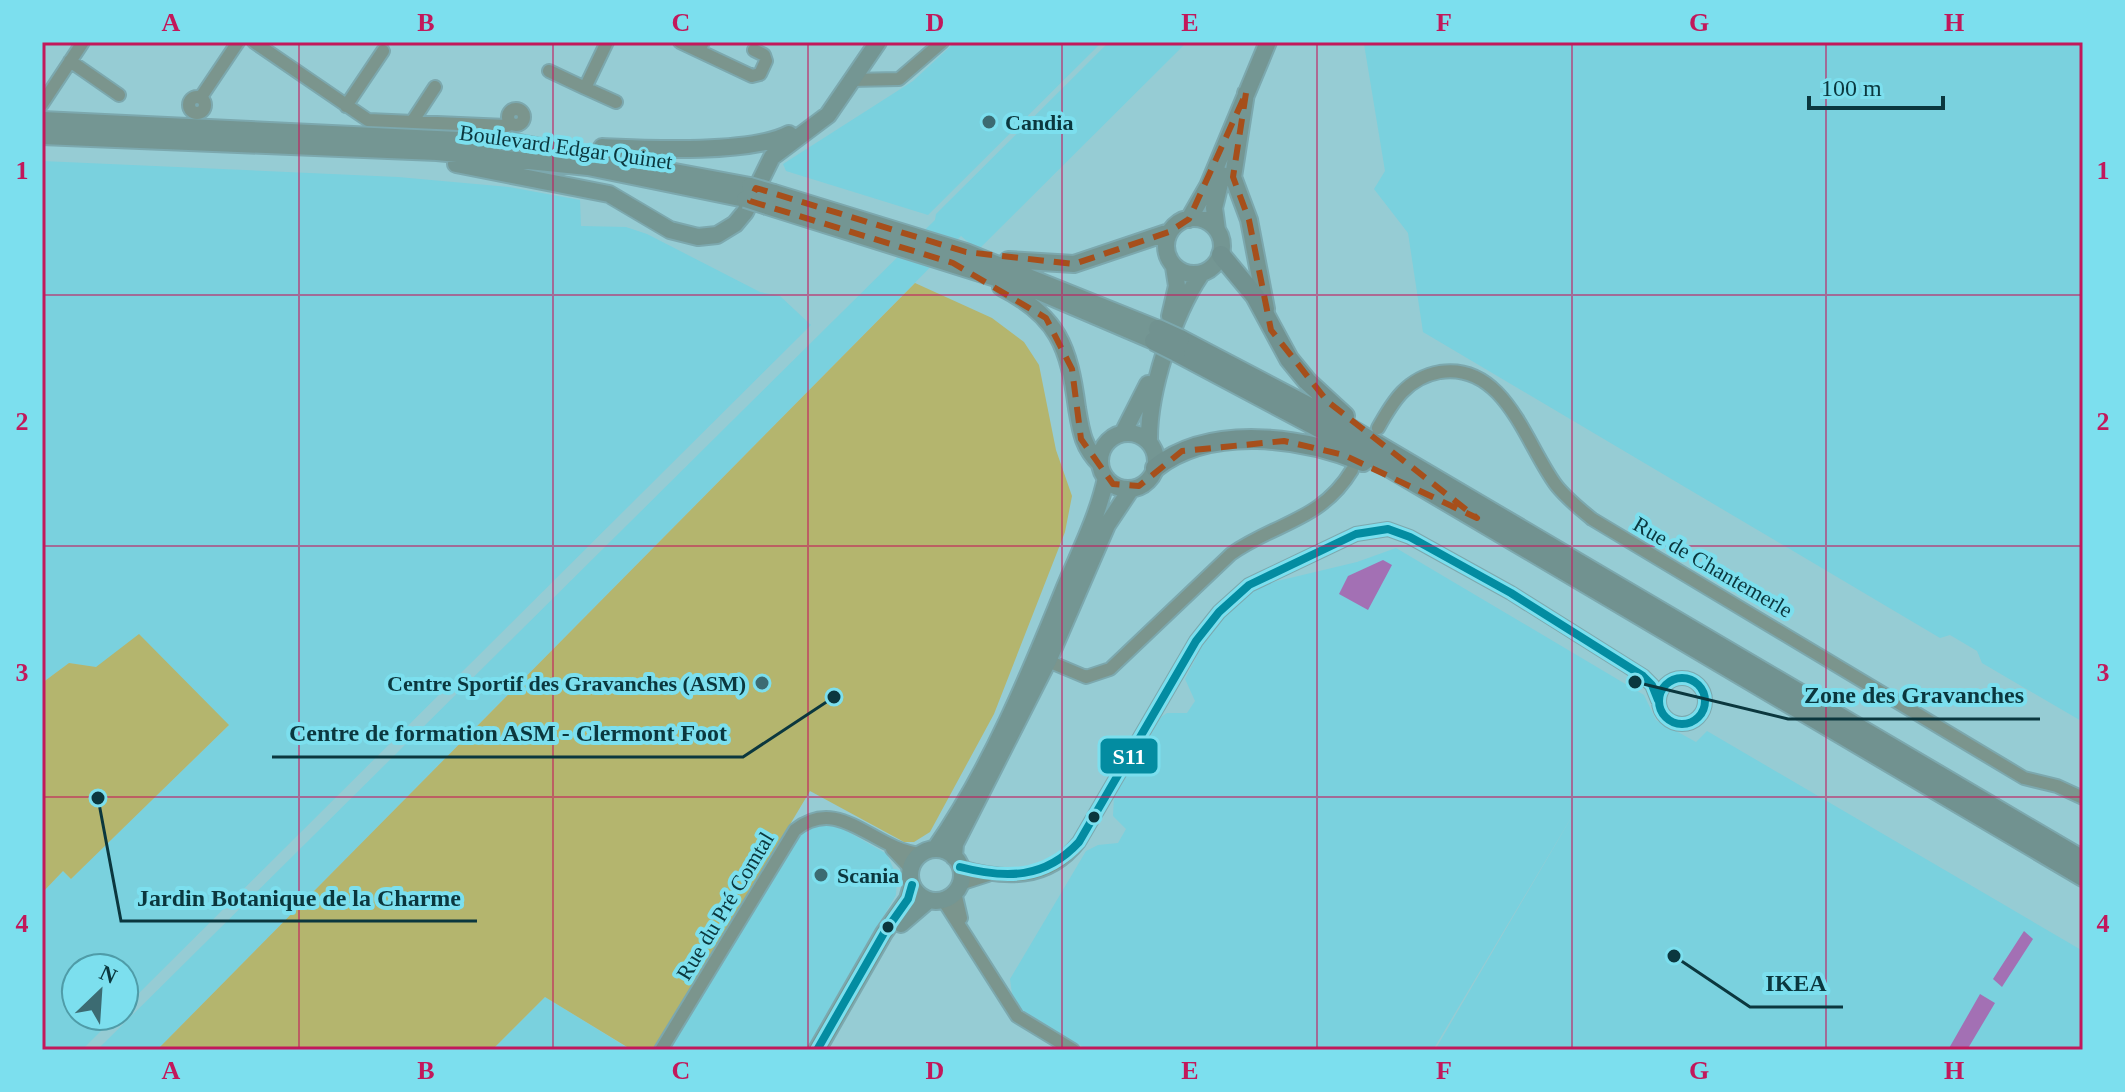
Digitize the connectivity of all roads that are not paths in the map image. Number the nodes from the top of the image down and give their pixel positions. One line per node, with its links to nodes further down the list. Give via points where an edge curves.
1 (83, 42): 12 (street)
2 (238, 42): 19 (street)
3 (254, 42): 23 (street)
4 (607, 42): 16 (street)
5 (680, 42): 9 (street)
6 (878, 42): 14 (main road)
7 (942, 42): 14 (street, via 899,79)
8 (1268, 42): 17 (main road)
9 (701, 46): 10 (street, via 752,76 760,74 766,61)
10 (754, 50)
11 (383, 51): 23 (street)
12 (70, 61): 18 (street); 22 (street)
13 (549, 71): 16 (street)
14 (850, 80): 20 (main road)
15 (435, 87): 25 (street)
16 (585, 88): 21 (street)
17 (1246, 93): 31 (main road); 32 (main road, via 1214,208); 38 (main road, via 1233,177 1249,220)
18 (119, 95)
19 (201, 97)
20 (835, 101): 28 (main road, via 806,126 774,142 651,150); 29 (main road, via 828,115 772,157 741,218 708,237 670,230 609,194 575,185)
21 (616, 102)
22 (42, 104)
23 (346, 106): 25 (street, via 368,120)
24 (42, 120): 28 (main road, Boulevard Edgar Quinet)
25 (412, 122): 26 (street)
26 (511, 124)
27 (42, 136): 29 (main road, Boulevard Edgar Quinet)
28 (539, 145): 30 (main road, Boulevard Edgar Quinet)
29 (324, 147): 30 (main road, Boulevard Edgar Quinet, via 574,166)
30 (747, 192): 35 (main road, Boulevard Edgar Quinet, bridge)
31 (1189, 219): 32 (main road, via 1205,220); 33 (main road)
32 (1217, 230): 34 (main road)
33 (1169, 232): 35 (main road, via 1060,265); 36 (main road, via 1166,251)
34 (1221, 255): 37 (main road); 38 (highway, via 1250,288)
35 (960, 258): 39 (main road); 47 (main road, via 1030,304 1056,331 1072,369 1081,439)
36 (1174, 267): 37 (main road); 42 (main road, via 1174,302 1145,392)
37 (1201, 274): 43 (main road, via 1188,293 1153,395)
38 (1271, 330): 44 (highway, via 1307,381)
39 (1156, 335): 40 (highway, bridge)
40 (1178, 346): 44 (highway); 49 (highway)
41 (1378, 428): 54 (street, Rue de Chantemerle, via 1401,392 1423,377 1449,371 1476,377 1498,393 1558,488 1592,519 2024,778)
42 (1123, 433): 43 (main road); 47 (main road, via 1103,448)
43 (1149, 442): 45 (main road)
44 (1398, 457): 57 (highway)
45 (1155, 468): 48 (main road, via 1146,482); 49 (highway, via 1202,446 1259,440 1315,445 1373,466)
46 (1352, 470): 51 (street, via 1326,504 1231,554 1110,669 1086,677)
47 (1103, 471): 48 (main road, via 1113,484); 56 (main road, via 1093,520 1037,656 998,737)
48 (1131, 489): 51 (main road, via 1107,525)
49 (1477, 518): 59 (highway)
50 (1617, 658): 52 (street); 53 (street, via 1649,680); 60 (street, via 1410,537 1388,529 1366,530 1232,598 1196,641 1069,854 1034,874)
51 (1048, 661): 60 (main road, via 955,844)
52 (1671, 680): 53 (street); 53 (street, via 1684,677 1701,687 1706,699 1702,713 1692,722 1672,723)
53 (1658, 700)
54 (2083, 798)
55 (887, 845): 56 (street, Rue du Pré Comtal); 58 (street, Rue du Pré Comtal); 61 (street, Rue du Pré Comtal, via 828,816 807,820 795,830)
56 (928, 852): 58 (main road); 60 (main road)
57 (2083, 860)
58 (911, 877): 60 (main road); 62 (main road, via 908,899)
59 (2083, 877)
60 (950, 883): 63 (main road, via 917,907 894,933); 64 (street, via 963,925 1017,1016)
61 (661, 1050)
62 (817, 1050)
63 (828, 1050)
64 (1073, 1050)

